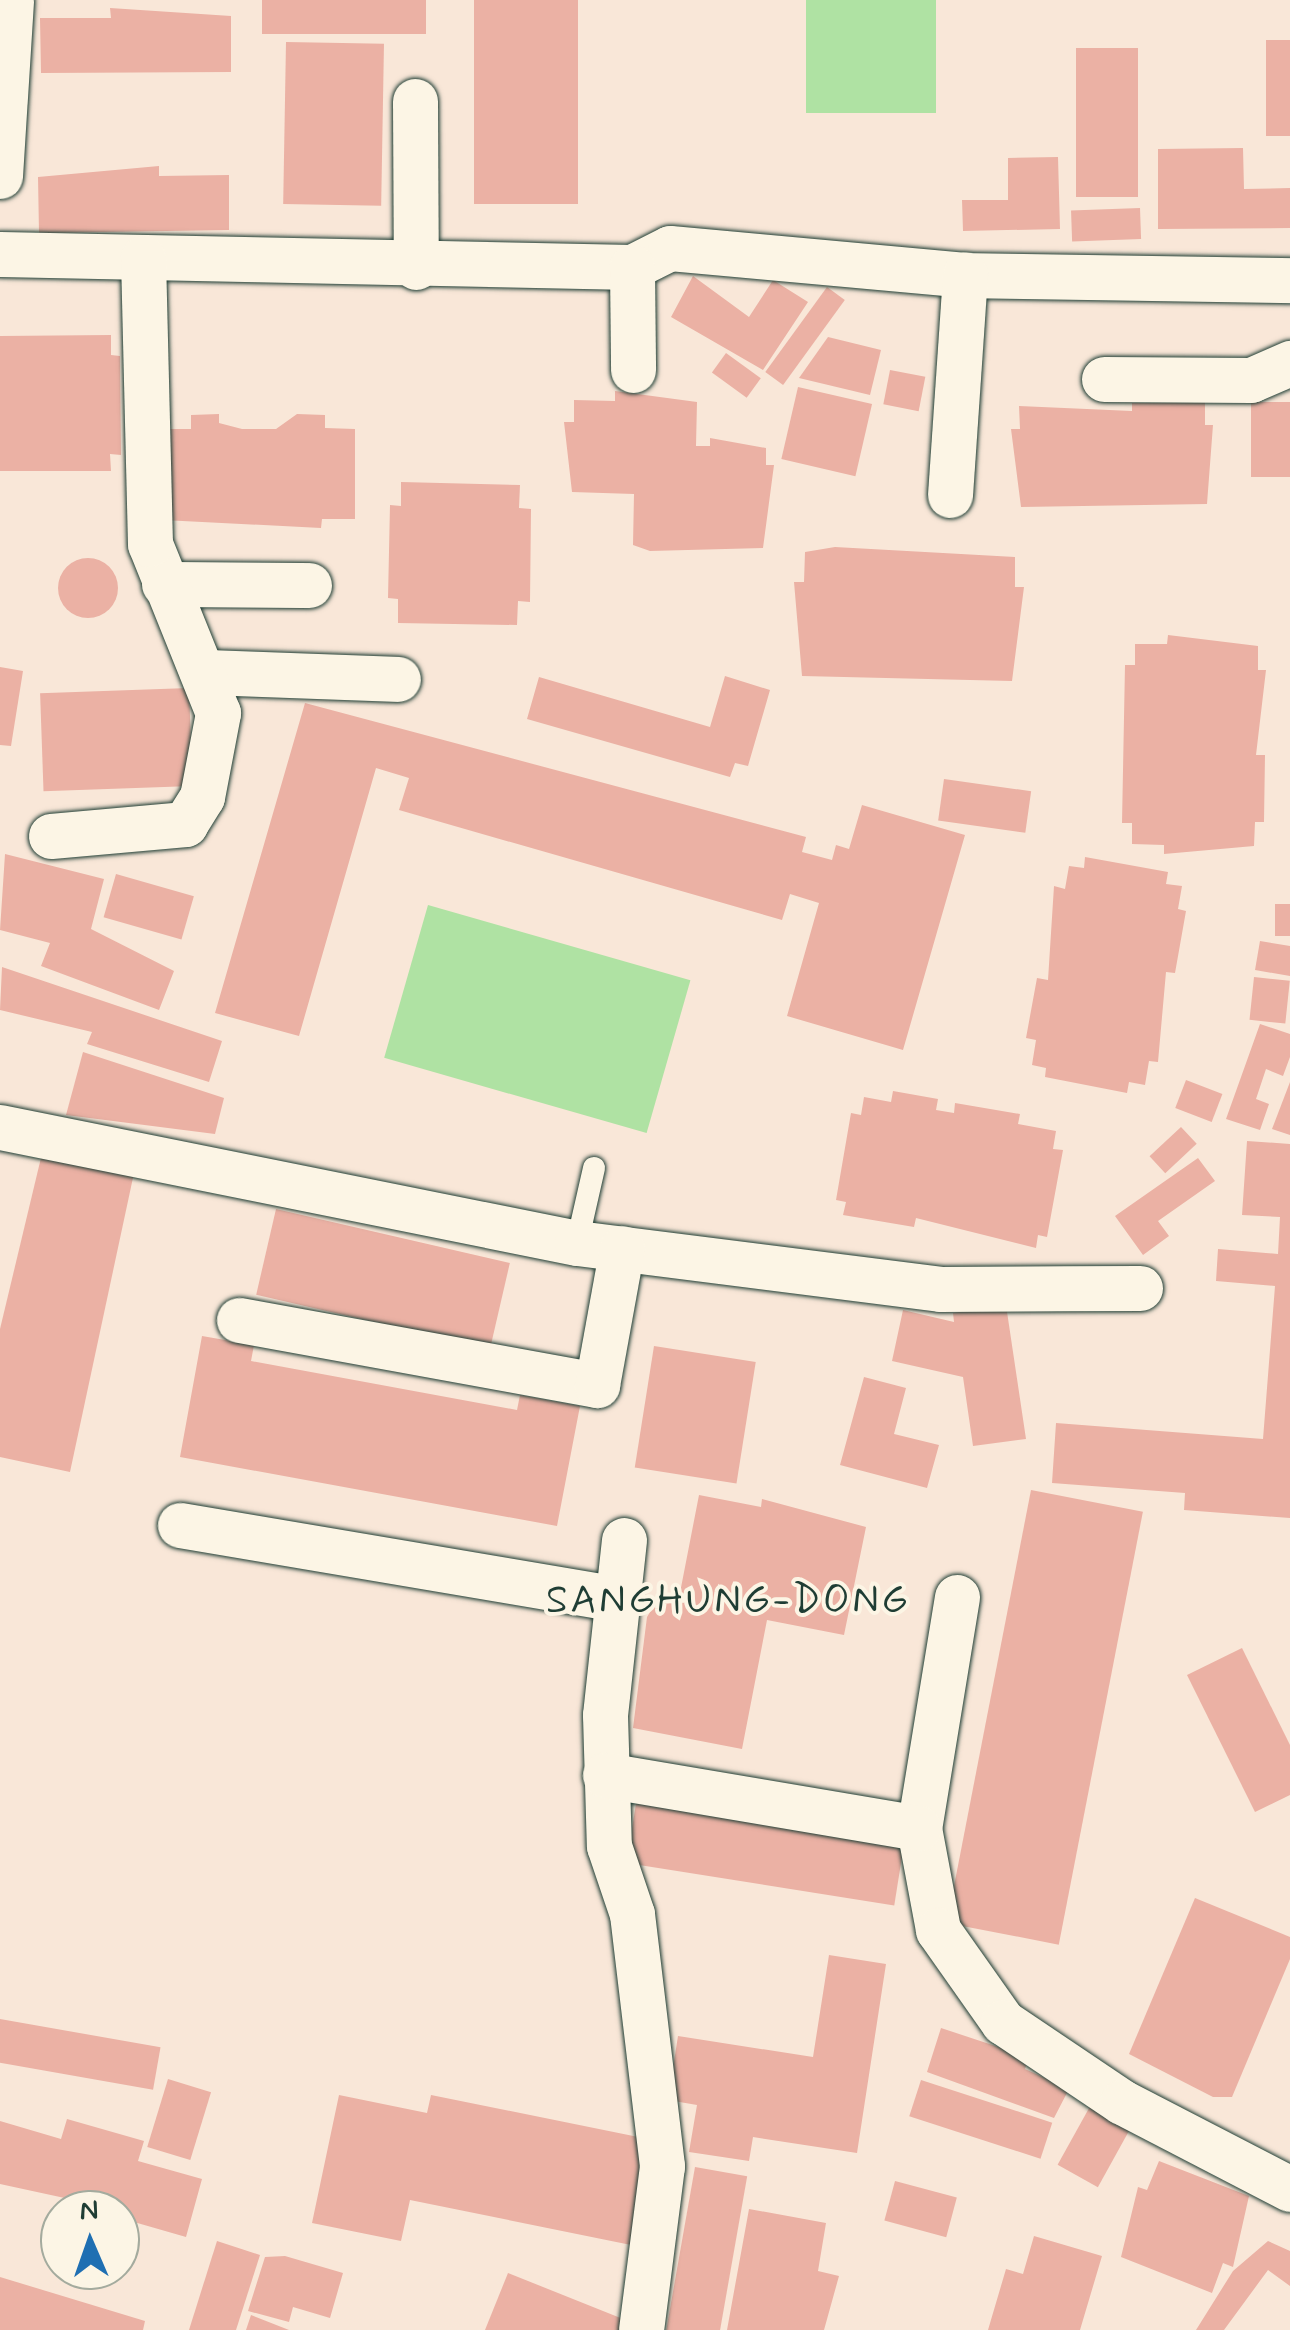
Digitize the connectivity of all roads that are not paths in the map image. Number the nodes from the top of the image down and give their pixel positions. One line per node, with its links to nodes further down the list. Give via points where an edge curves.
1 (6, 24): 3 (street)
2 (415, 101): 6 (street)
3 (0, 176)
4 (0, 254): 5 (street)
5 (143, 258): 6 (street); 14 (street, via 150,544)
6 (416, 267): 7 (street)
7 (632, 268): 8 (street, via 670,248); 11 (street)
8 (965, 275): 9 (street); 13 (street)
9 (1290, 280)
10 (1290, 363): 12 (street, via 1251,380)
11 (633, 370)
12 (1104, 379)
13 (950, 496)
14 (164, 584): 15 (street); 16 (street)
15 (309, 585)
16 (209, 672): 17 (street); 18 (street, via 218,713 202,797 185,824)
17 (398, 679)
18 (51, 836)
19 (0, 1127): 21 (street)
20 (594, 1168): 21 (lane)
21 (576, 1243): 22 (street)
22 (622, 1248): 23 (street, via 940,1288); 24 (street, via 597,1385)
23 (1140, 1288)
24 (239, 1320)
25 (180, 1525): 28 (street)
26 (624, 1540): 28 (street)
27 (956, 1597): 30 (street)
28 (618, 1598): 29 (street)
29 (605, 1774): 30 (street); 32 (street, via 609,1846 632,1914 645,2079 660,2120 652,2279)
30 (920, 1828): 31 (street, via 938,1930 1004,2022 1122,2102)
31 (1290, 2189)
32 (640, 2330)

